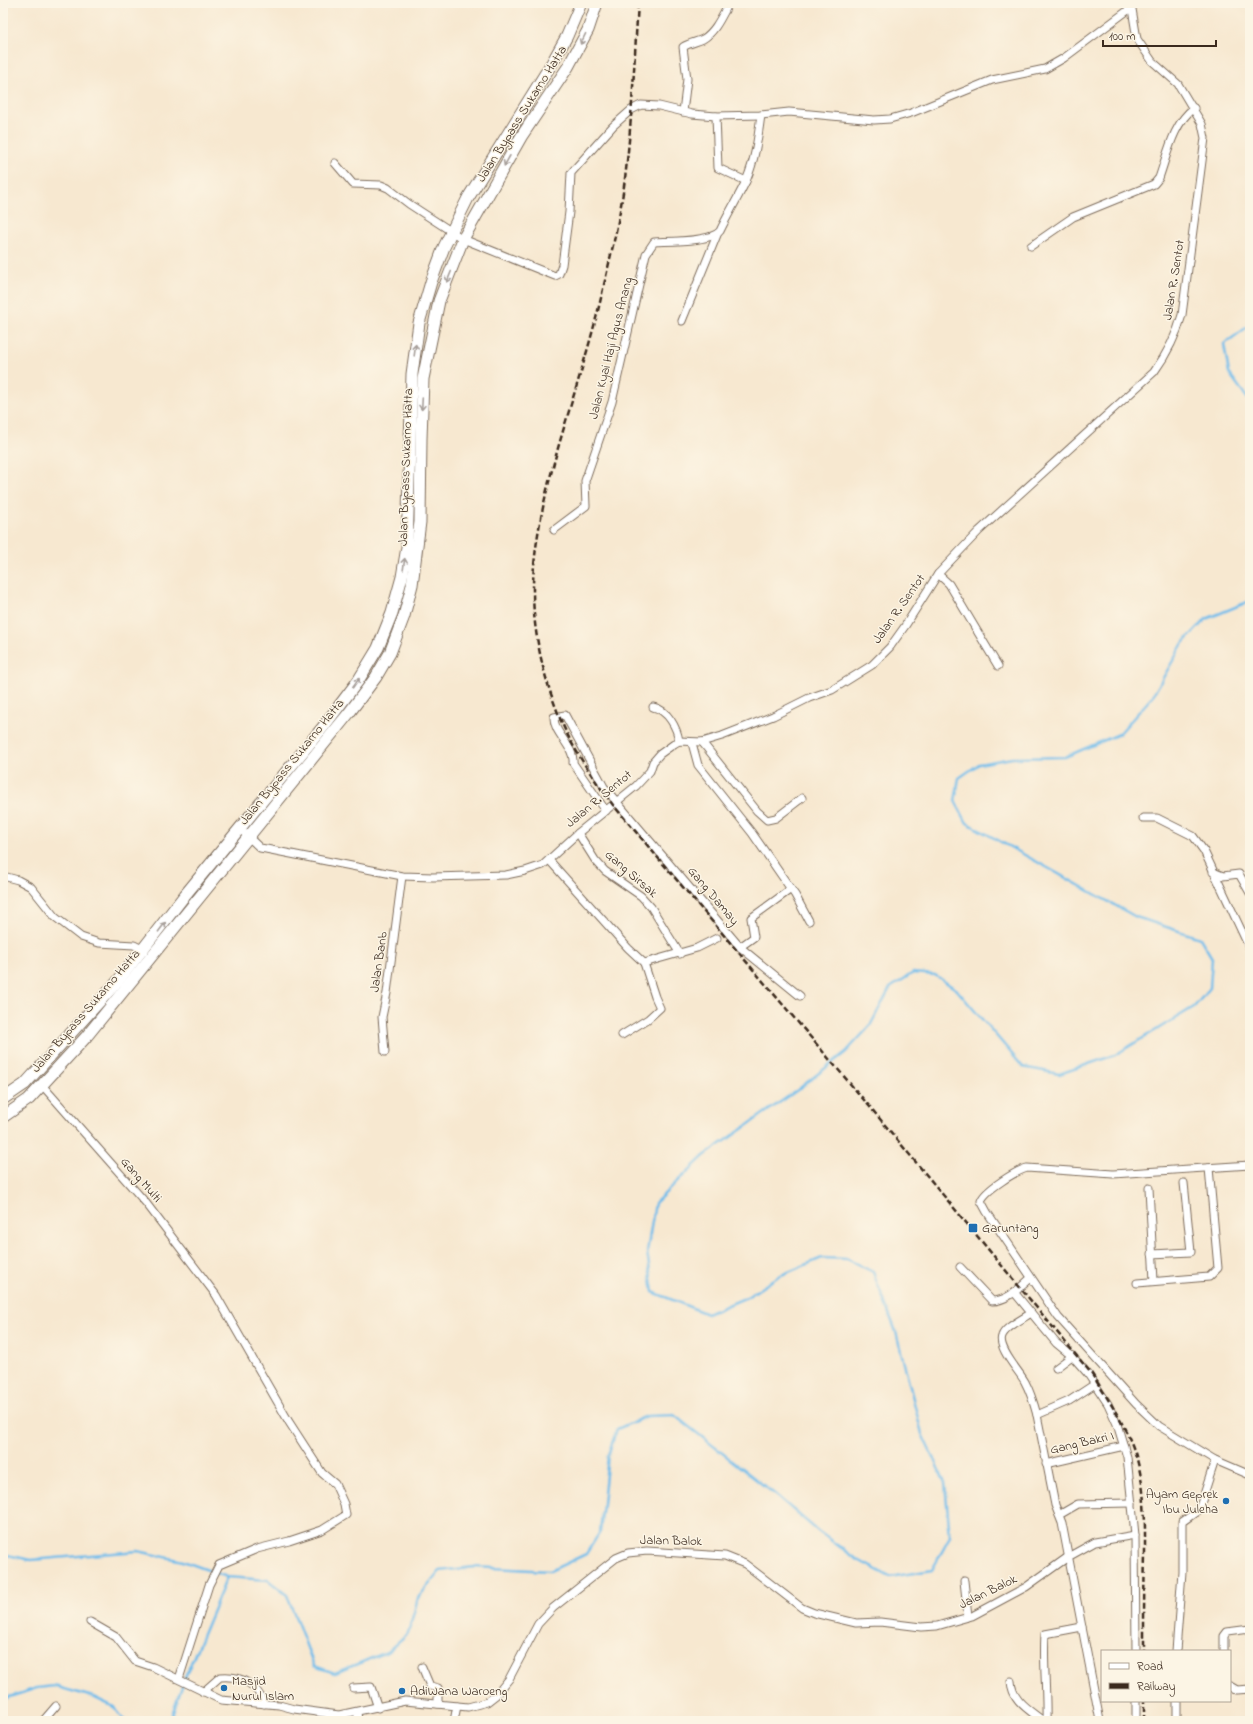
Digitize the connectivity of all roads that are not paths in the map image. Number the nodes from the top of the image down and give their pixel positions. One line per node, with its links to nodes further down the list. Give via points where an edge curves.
1 (581, 3): 11 (highway, Jalan Bypass Sukarno Hatta, via 568,36 468,198)
2 (597, 3): 13 (highway, Jalan Bypass Sukarno Hatta, one-way to 13, via 588,30 568,68 521,137)
3 (728, 3): 6 (street, via 720,20 705,38 683,47 686,79)
4 (1131, 6): 5 (street, Jalan R. Sentot, via 1137,39 1152,61 1178,84); 7 (street, via 1064,58 1045,69 992,80 911,113 874,120 803,112)
5 (1194, 108): 14 (street, via 1188,112 1175,134 1160,178 1154,184 1073,217); 17 (street, Jalan R. Sentot, via 1202,124 1205,149 1182,315 1177,333 1165,357 1154,372 1131,394 979,531)
6 (683, 112): 8 (street); 13 (street, via 641,105 631,110 571,173 570,212 559,274 548,274)
7 (761, 115): 8 (street); 10 (street, via 758,144)
8 (716, 116): 10 (street, via 718,168)
9 (335, 163): 11 (street, via 353,184 381,185 388,188)
10 (746, 180): 12 (street)
11 (452, 232): 13 (street); 27 (highway, Jalan Bypass Sukarno Hatta, one-way to 11, via 358,681 378,648 392,613 407,547 412,374 419,323 434,275)
12 (717, 235): 15 (street); 16 (street, Jalan Kyai Haji Agus Anang, via 654,242 646,254 612,402 585,481 586,506)
13 (463, 239): 29 (highway, Jalan Bypass Sukarno Hatta, one-way to 29, via 439,301 423,379 420,522 412,585 404,616 390,653 376,677)
14 (1031, 246)
15 (682, 321)
16 (554, 530)
17 (938, 574): 18 (street, via 949,584); 21 (street, Jalan R. Sentot, via 906,626 872,665 832,690 765,719)
18 (998, 666)
19 (653, 707): 20 (street, via 664,712 674,725)
20 (680, 741): 22 (street, Jalan R. Sentot); 24 (street, Jalan R. Sentot, via 660,754 650,771)
21 (702, 742): 22 (street, Jalan R. Sentot); 23 (street, via 767,820 776,818)
22 (692, 743): 34 (street, via 698,765)
23 (802, 798)
24 (616, 802): 25 (street, Jalan R. Sentot); 25 (street, Gang Damay, via 604,787 566,715 554,717 574,758 573,763); 38 (street, Gang Damay)
25 (606, 811): 28 (street, Jalan R. Sentot)
26 (1143, 818): 31 (street, via 1157,818 1193,836 1204,851)
27 (240, 829): 29 (street, Jalan R. Sentot); 40 (highway, Jalan Bypass Sukarno Hatta, one-way to 27, via 185,895)
28 (578, 833): 30 (street, Jalan R. Sentot); 41 (street, Gang Sirsak, via 605,871 641,896 651,907)
29 (249, 838): 33 (street, Jalan R. Sentot, via 266,850); 46 (highway, Jalan Bypass Sukarno Hatta, via 86,1037)
30 (549, 860): 33 (street, Jalan R. Sentot, via 536,868 506,875); 42 (street)
31 (1213, 872): 35 (street, via 1223,876 1239,874); 39 (street)
32 (3, 876): 40 (street, via 32,887 55,917 81,937 99,943 134,945)
33 (402, 876): 45 (street, Jalan Banb, via 382,1017)
34 (791, 889): 36 (street); 38 (street, via 751,918 754,937)
35 (1250, 893)
36 (809, 921)
37 (717, 938): 41 (street)
38 (740, 947): 43 (street, Gang Damay)
39 (1250, 949)
40 (144, 950): 47 (highway, Jalan Bypass Sukarno Hatta, via 49,1058 24,1084)
41 (680, 954): 42 (street)
42 (644, 963): 44 (street, via 660,1008 648,1019)
43 (800, 996)
44 (622, 1035)
45 (385, 1052)
46 (42, 1085): 48 (highway, Jalan Bypass Sukarno Hatta, via 29,1099); 81 (street, Gang Multi, via 146,1203 216,1295 289,1422 322,1472 335,1484 344,1504 346,1515 322,1530 257,1549 219,1565 209,1585)
47 (3, 1099)
48 (3, 1117)
49 (1250, 1165): 50 (street)
50 (1209, 1168): 55 (street, via 1113,1174 1027,1168 1015,1172 985,1194 981,1201); 56 (street, via 1218,1268 1209,1277)
51 (1184, 1183): 53 (street, via 1191,1252)
52 (1149, 1188): 53 (street)
53 (1152, 1254): 56 (street)
54 (960, 1267): 58 (street, via 992,1301 999,1301)
55 (1031, 1278): 58 (street); 65 (street, via 1058,1317 1159,1426)
56 (1154, 1281): 57 (street)
57 (1137, 1283)
58 (1014, 1292): 59 (street)
59 (1031, 1313): 60 (street, via 1056,1344); 63 (street, via 1005,1331 1001,1343 1023,1379)
60 (1072, 1356): 61 (street); 62 (street)
61 (1056, 1368)
62 (1095, 1384): 63 (street, via 1069,1401); 64 (street, via 1118,1424)
63 (1037, 1415): 66 (street)
64 (1124, 1446): 66 (street, Gang Bakri I); 68 (street)
65 (1214, 1460): 67 (street); 78 (street, via 1199,1510 1182,1522 1182,1572)
66 (1046, 1464): 69 (street)
67 (1250, 1475)
68 (1132, 1503): 69 (street, via 1078,1504); 70 (street)
69 (1059, 1515): 71 (street)
70 (1135, 1535): 71 (street, Jalan Balok, via 1100,1540); 77 (street)
71 (1068, 1557): 73 (street, Jalan Balok, via 1026,1587); 75 (street)
72 (964, 1581): 73 (street)
73 (968, 1617): 92 (street, Jalan Balok, via 937,1626 921,1627 838,1620 802,1608 745,1564 729,1557 647,1550 628,1553 616,1558 553,1608 538,1624 509,1679 496,1695 481,1704)
74 (90, 1622): 81 (street, Jalan Balok, via 116,1637 135,1661)
75 (1082, 1627): 100 (street, via 1046,1634 1043,1662 1046,1688); 101 (street)
76 (1250, 1628): 79 (street, via 1227,1632 1224,1636)
77 (1136, 1650)
78 (1176, 1650)
79 (1224, 1650)
80 (422, 1667): 90 (street, via 430,1686 438,1688)
81 (179, 1679): 86 (street, Jalan Balok)
82 (1011, 1681): 100 (street, via 1015,1698)
83 (1231, 1687): 85 (street, via 1237,1690)
84 (353, 1688): 93 (street, via 371,1687)
85 (1250, 1689)
86 (203, 1692): 89 (street, Jalan Balok, via 221,1700); 89 (street, via 220,1677 236,1677 249,1682 261,1694)
87 (1136, 1702): 102 (street)
88 (1177, 1702): 103 (street)
89 (264, 1704): 95 (street, Jalan Balok)
90 (438, 1704): 92 (street, Jalan Balok); 93 (street, Jalan Balok, via 405,1701)
91 (56, 1706): 96 (street)
92 (457, 1706): 99 (street)
93 (378, 1708): 94 (street, Jalan Balok)
94 (357, 1712): 95 (street, Jalan Balok); 98 (street)
95 (339, 1715): 97 (street)
96 (44, 1721)
97 (324, 1721)
98 (358, 1721)
99 (454, 1721)
100 (1045, 1721)
101 (1100, 1721)
102 (1136, 1721)
103 (1177, 1721)

